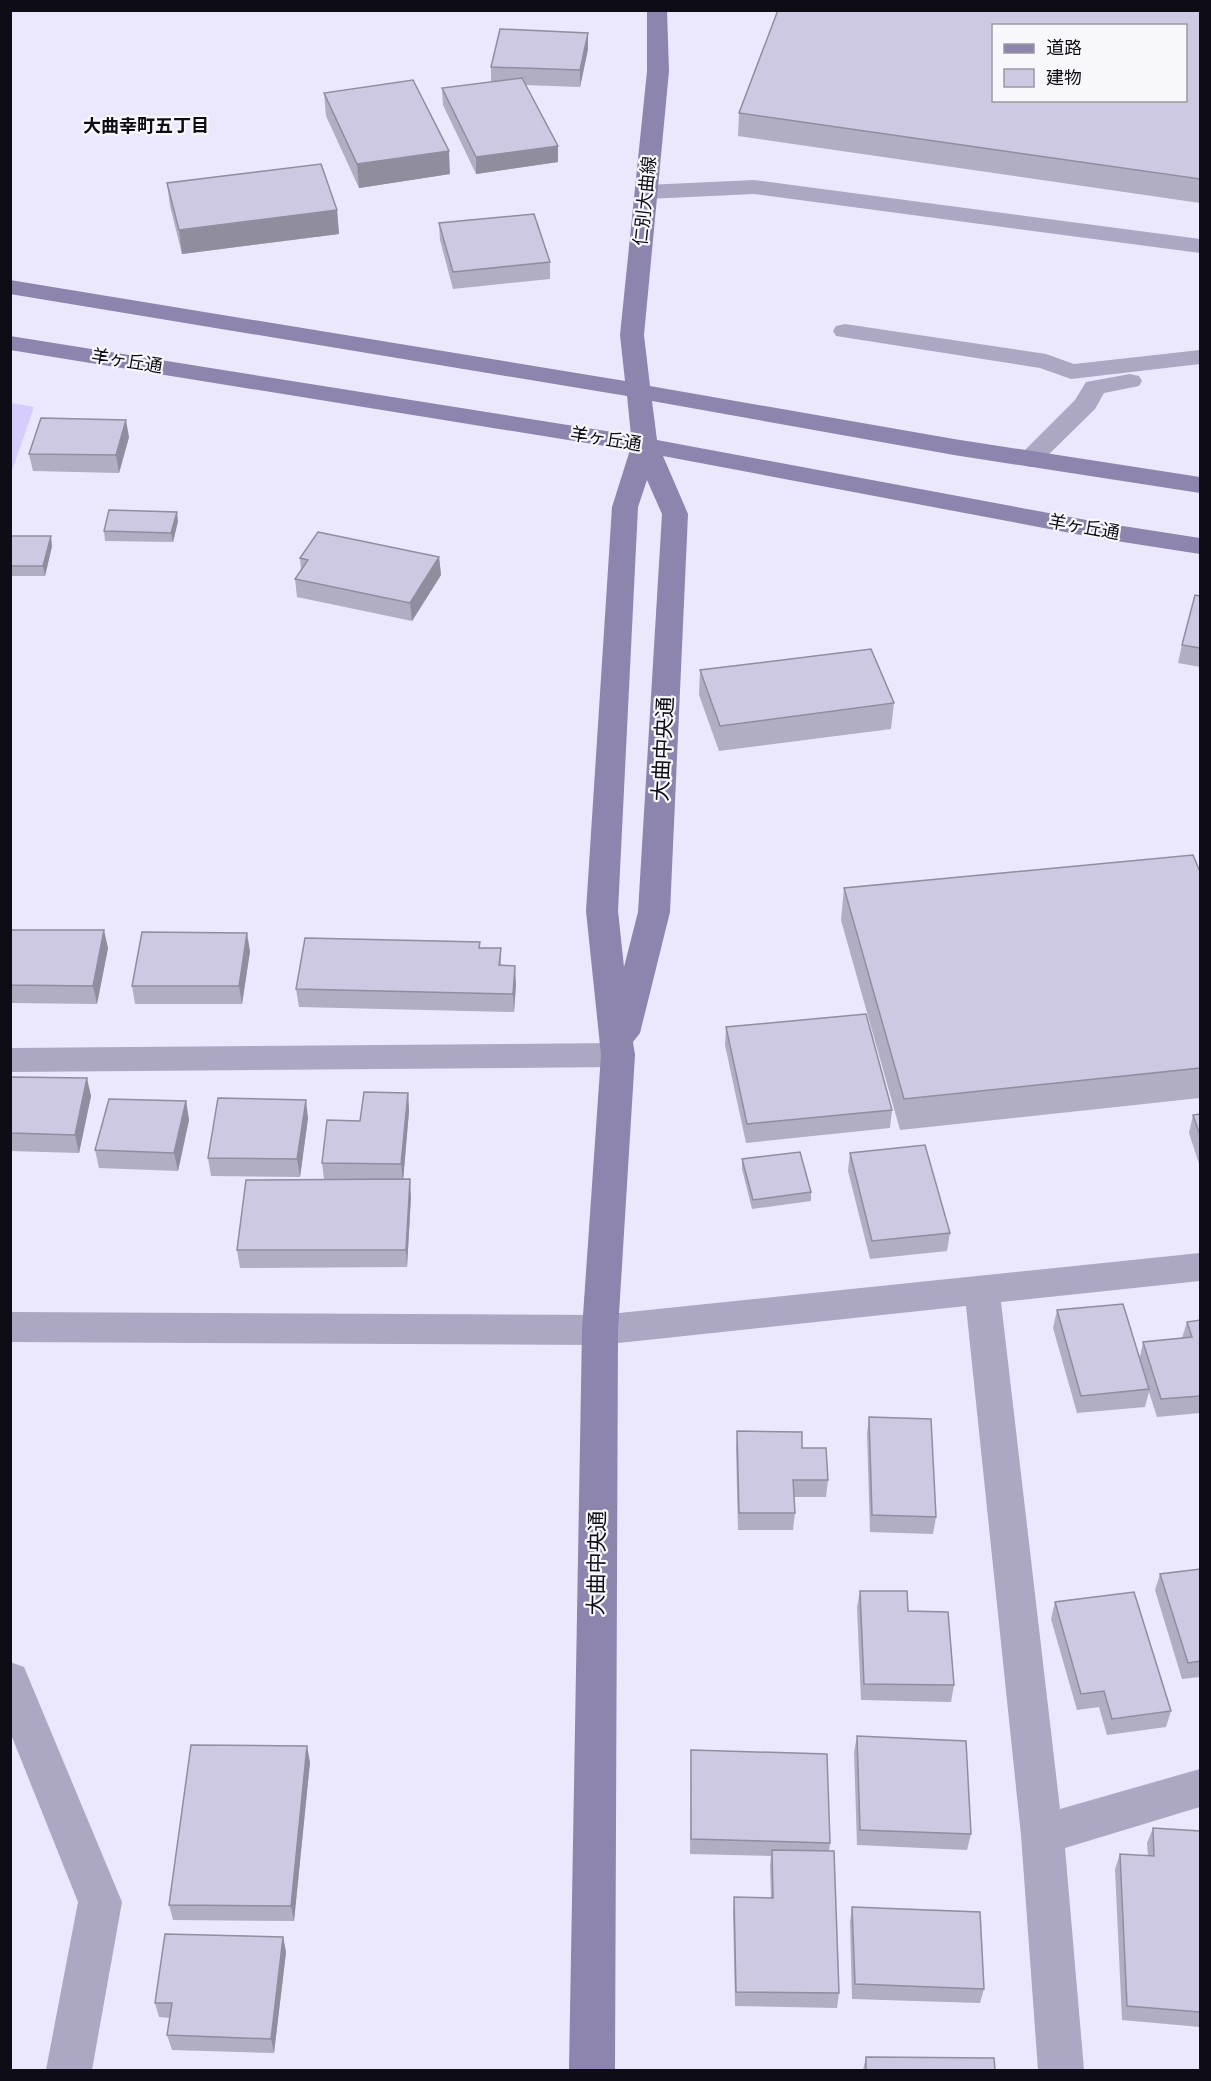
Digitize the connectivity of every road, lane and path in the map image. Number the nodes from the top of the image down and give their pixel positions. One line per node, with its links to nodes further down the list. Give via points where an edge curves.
1 (657, 10): 2 (main road, 仁別大曲線, via 658,71)
2 (646, 192): 3 (street, via 754,187); 10 (main road, 仁別大曲線, via 632,335)
3 (1200, 246)
4 (10, 287): 10 (main road)
5 (845, 331): 9 (street, via 1046,361)
6 (10, 343): 11 (main road, 羊ヶ丘通)
7 (1200, 357): 9 (street)
8 (1200, 374): 12 (street, via 1095,387 1086,404)
9 (1065, 387): 12 (street)
10 (638, 390): 11 (main road, 大曲中央通); 12 (main road)
11 (645, 445): 14 (main road, 羊ヶ丘通); 15 (main road, 大曲中央通, via 625,507 602,911); 15 (main road, 大曲中央通, via 675,514 654,912)
12 (1030, 459): 13 (main road)
13 (1200, 485)
14 (1200, 546)
15 (618, 1055): 16 (street); 20 (main road, 大曲中央通)
16 (10, 1060)
17 (1200, 1267): 18 (street)
18 (982, 1290): 20 (street); 23 (street)
19 (10, 1327): 20 (street)
20 (600, 1330): 25 (main road, 大曲中央通)
21 (10, 1680): 24 (street, via 100,1902)
22 (1200, 1788): 23 (street)
23 (1042, 1835): 26 (street)
24 (69, 2070)
25 (592, 2070)
26 (1061, 2070)

